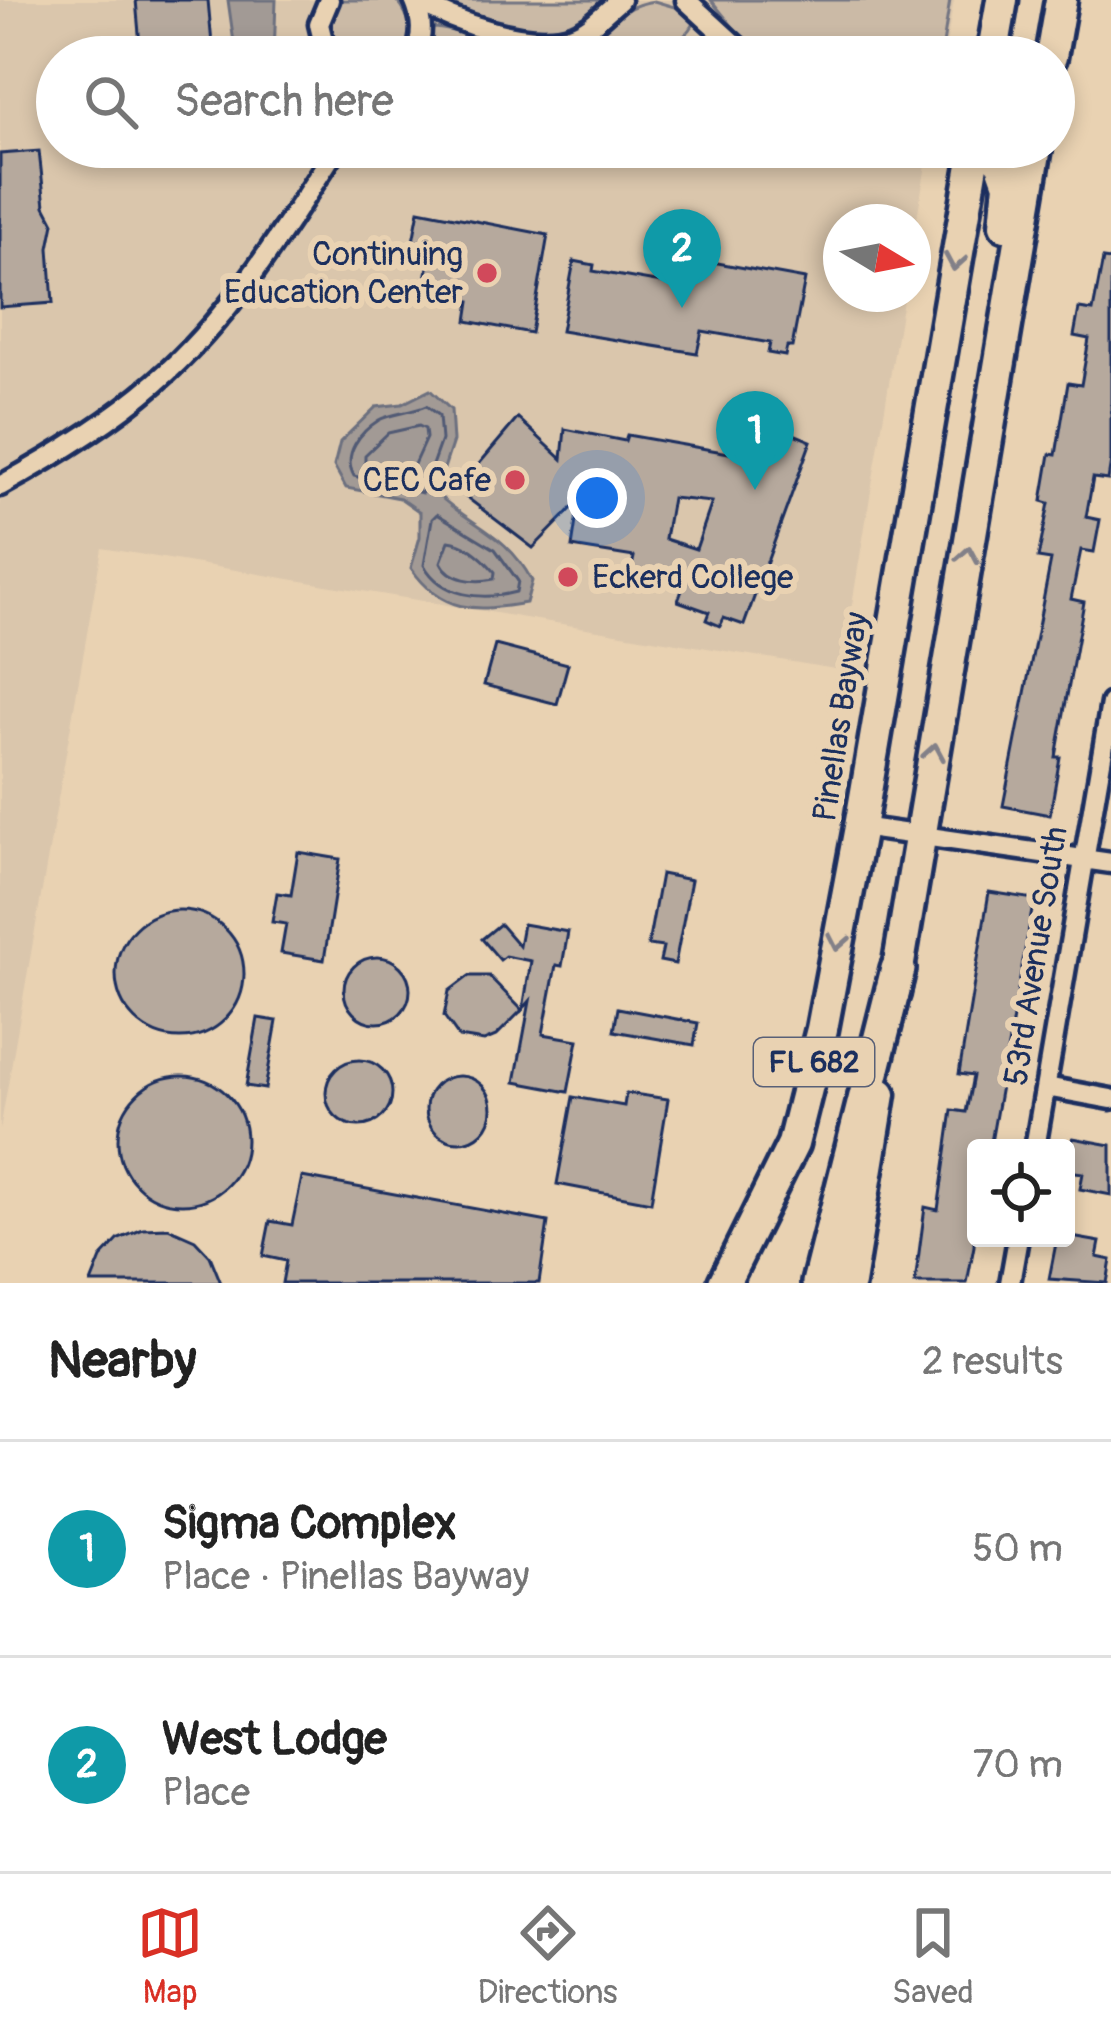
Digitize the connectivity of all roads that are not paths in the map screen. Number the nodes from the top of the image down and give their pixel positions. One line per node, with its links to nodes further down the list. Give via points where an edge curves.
1 (328, 0): 6 (street)
2 (414, 0): 7 (street); 8 (street, via 486,29)
3 (620, 0): 9 (street)
4 (686, 0): 10 (street)
5 (1002, 0): 11 (main road)
6 (322, 36)
7 (422, 36)
8 (537, 36)
9 (566, 36)
10 (725, 36)
11 (996, 36)
12 (321, 168): 17 (street)
13 (324, 168): 17 (street)
14 (972, 168): 21 (main road, Pinellas Bayway / FL 682, one-way to 21)
15 (1003, 168): 18 (main road, via 1009,184)
16 (1032, 168): 18 (main road, FL 682)
17 (318, 178): 19 (street, via 242,289 155,383)
18 (992, 410): 22 (main road, FL 682, one-way to 18)
19 (0, 486)
20 (1111, 703): 23 (street, 53rd Avenue South)
21 (860, 827): 22 (street); 30 (main road, Pinellas Bayway / FL 682, one-way to 30, via 793,1144)
22 (921, 834): 23 (street); 25 (main road, FL 682)
23 (1082, 858): 24 (street); 26 (street, 53rd Avenue South)
24 (1111, 863)
25 (898, 969): 31 (highway); 32 (main road, FL 682)
26 (1046, 1088): 27 (street); 28 (street, 53rd Avenue South)
27 (1111, 1099)
28 (1037, 1139)
29 (1016, 1247): 33 (street)
30 (724, 1283)
31 (819, 1283)
32 (849, 1283)
33 (1010, 1283)

